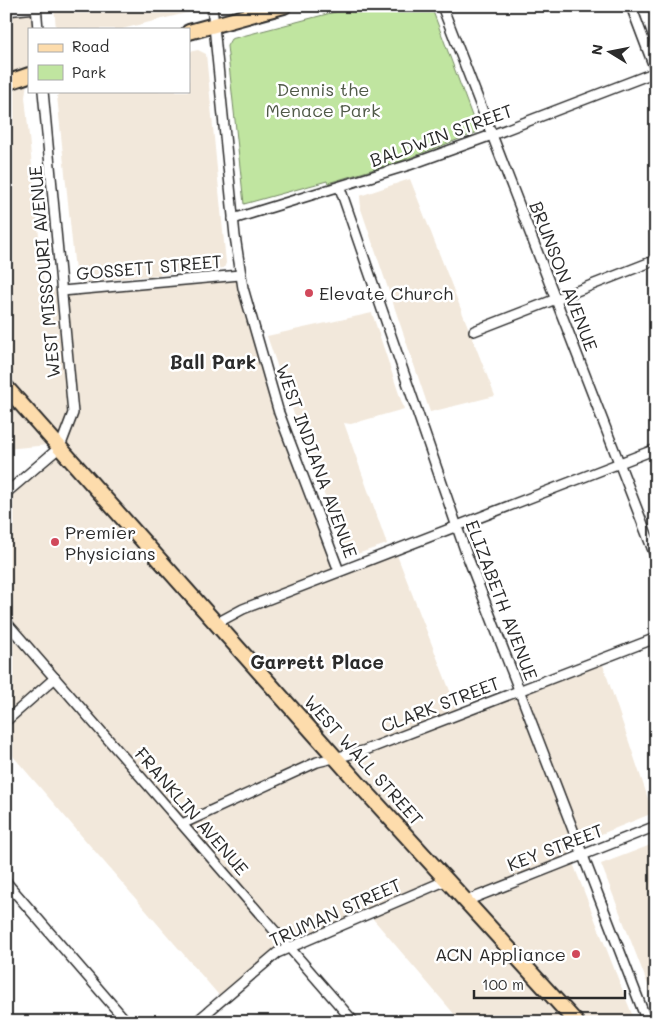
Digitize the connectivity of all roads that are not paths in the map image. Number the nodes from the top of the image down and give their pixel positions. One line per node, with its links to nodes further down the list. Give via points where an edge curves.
1 (212, 6): 7 (street, WEST INDIANA AVENUE)
2 (284, 6): 7 (main road)
3 (442, 6): 14 (street, BRUNSON AVENUE)
4 (631, 6): 10 (street)
5 (36, 7): 6 (street); 8 (street)
6 (6, 11)
7 (214, 25): 9 (main road); 16 (street, WEST INDIANA AVENUE)
8 (38, 28)
9 (190, 32)
10 (656, 72): 14 (street, BALDWIN STREET)
11 (28, 75): 12 (main road)
12 (6, 83)
13 (43, 92): 19 (street, WEST MISSOURI AVENUE)
14 (492, 135): 15 (street, BALDWIN STREET); 20 (street, BRUNSON AVENUE)
15 (340, 188): 16 (street, BALDWIN STREET); 27 (street, ELIZABETH AVENUE)
16 (233, 220): 18 (street, WEST INDIANA AVENUE)
17 (656, 260): 20 (street)
18 (240, 275): 19 (street, GOSSETT STREET); 29 (street, WEST INDIANA AVENUE, via 279,413)
19 (62, 291): 23 (street, WEST MISSOURI AVENUE, via 73,413)
20 (556, 298): 21 (street); 25 (street, BRUNSON AVENUE)
21 (474, 331)
22 (6, 388): 23 (main road, WEST WALL STREET)
23 (60, 447): 26 (street); 31 (main road, WEST WALL STREET)
24 (656, 449): 25 (street)
25 (619, 463): 27 (street); 28 (street, BRUNSON AVENUE)
26 (6, 493)
27 (457, 526): 29 (street); 34 (street, ELIZABETH AVENUE)
28 (656, 558)
29 (339, 572): 31 (street, via 243,609)
30 (6, 622): 33 (street, FRANKLIN AVENUE)
31 (217, 623): 36 (main road, WEST WALL STREET)
32 (656, 638): 34 (street, CLARK STREET)
33 (55, 678): 35 (street); 37 (street, FRANKLIN AVENUE)
34 (519, 691): 36 (street, CLARK STREET, via 363,752); 39 (street, ELIZABETH AVENUE)
35 (6, 721)
36 (336, 758): 37 (street, CLARK STREET, via 317,762); 40 (main road, WEST WALL STREET)
37 (182, 824): 43 (street, FRANKLIN AVENUE)
38 (656, 826): 39 (street, KEY STREET)
39 (582, 854): 42 (street, KEY STREET); 45 (street, ELIZABETH AVENUE)
40 (447, 880): 42 (main road, WEST WALL STREET); 43 (street, TRUMAN STREET)
41 (6, 882): 46 (street)
42 (466, 900): 49 (main road, WEST WALL STREET)
43 (289, 947): 47 (street, TRUMAN STREET, via 276,953); 48 (street, FRANKLIN AVENUE)
44 (656, 1015): 45 (street)
45 (642, 1020)
46 (127, 1022)
47 (196, 1022)
48 (354, 1022)
49 (576, 1022)

